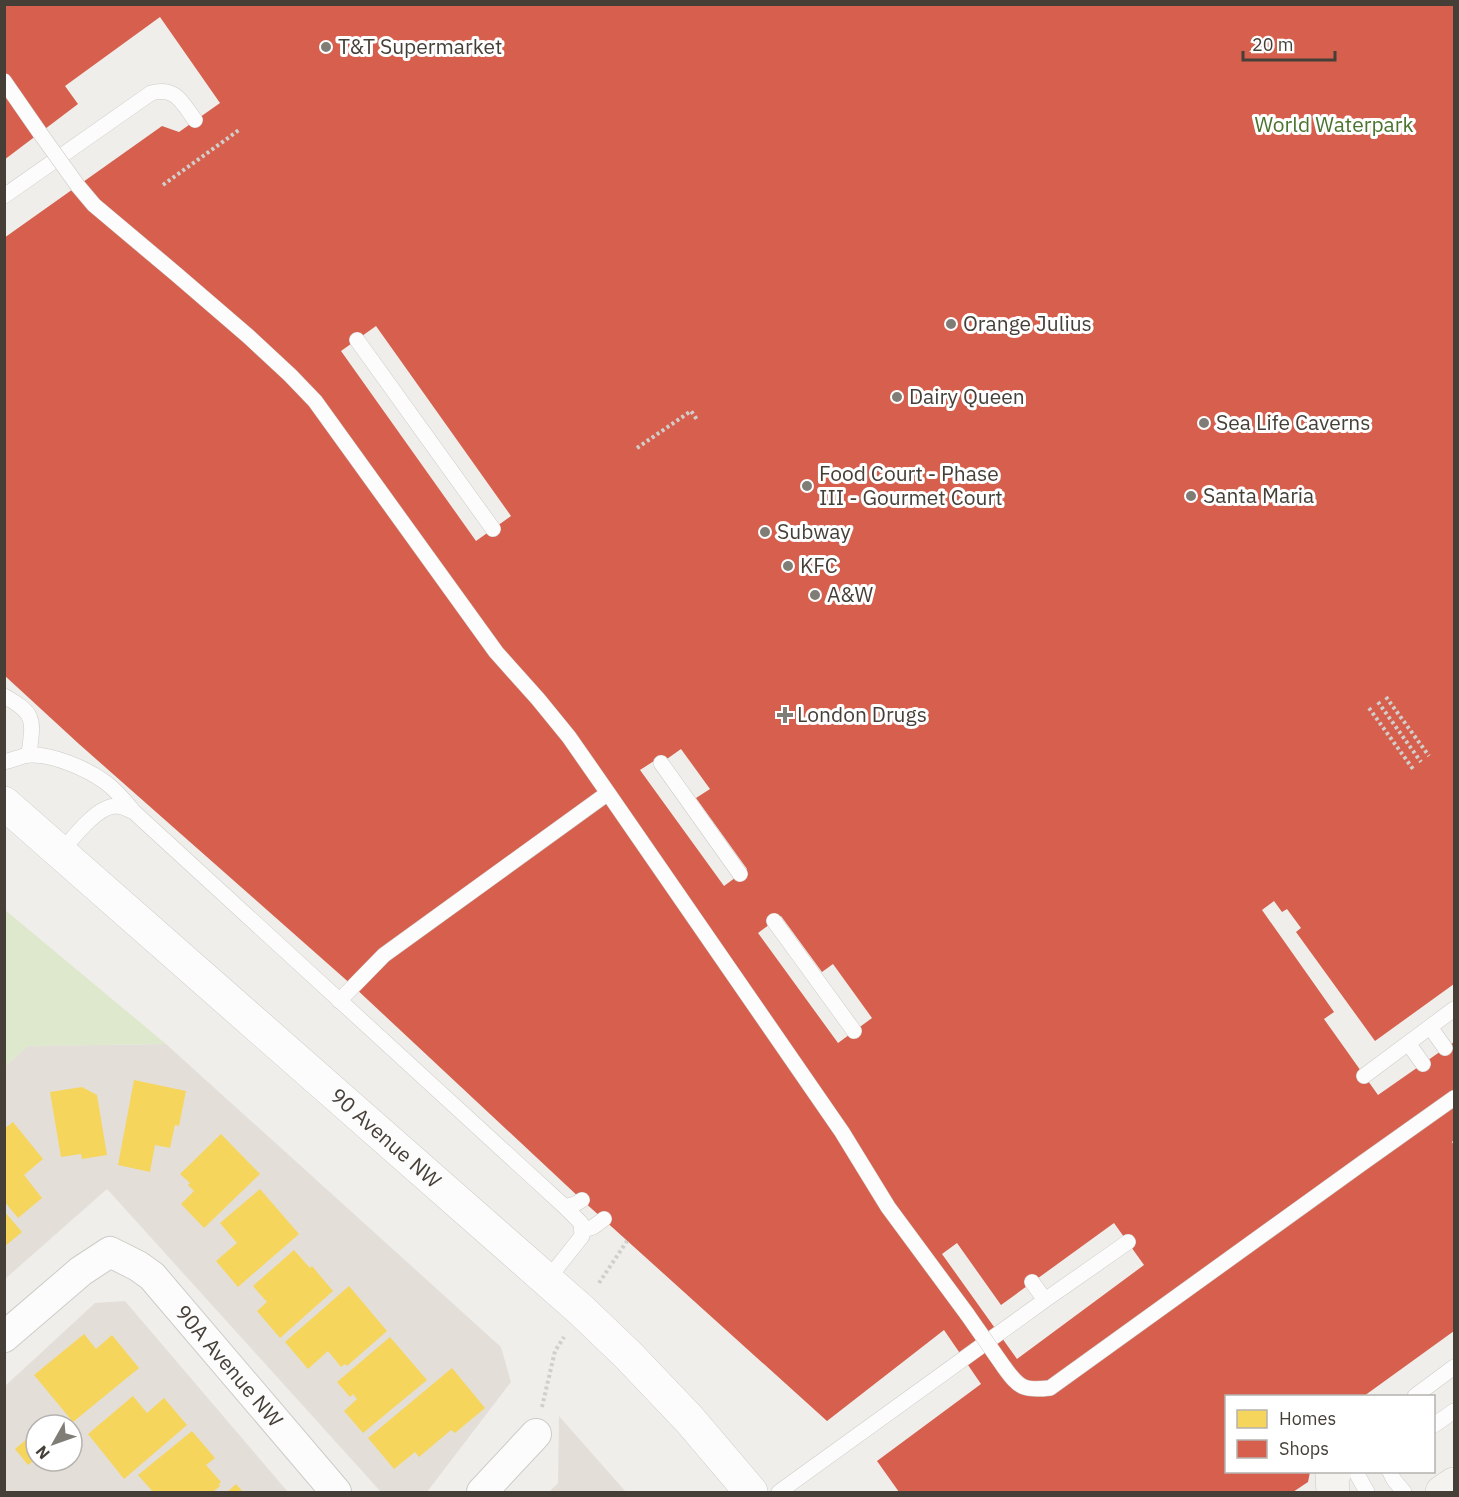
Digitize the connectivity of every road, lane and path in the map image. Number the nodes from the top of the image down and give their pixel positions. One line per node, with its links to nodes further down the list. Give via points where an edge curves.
1 (4, 81): 20 (lane, bridge, via 94,206 248,336 315,401 496,652 563,729)
2 (195, 120): 5 (lane, via 170,92 151,93)
3 (239, 130): 4 (path)
4 (163, 185)
5 (4, 196)
6 (357, 340): 9 (lane)
7 (698, 421): 8 (path, via 691,411)
8 (637, 448)
9 (493, 529)
10 (4, 696): 14 (lane, via 17,703 31,719)
11 (1386, 697): 15 (path)
12 (1378, 702): 17 (path)
13 (1369, 708): 19 (path)
14 (29, 754): 16 (lane); 22 (lane, via 77,766 103,781)
15 (1429, 756)
16 (4, 762)
17 (1421, 762)
18 (661, 763): 24 (lane)
19 (1413, 769)
20 (608, 793): 26 (lane, via 384,955); 34 (lane, bridge, via 842,1132 888,1207 1004,1367 1019,1385 1030,1390 1050,1388)
21 (4, 803): 23 (street, 90 Avenue NW)
22 (134, 812): 23 (lane, via 115,806 105,809); 26 (lane)
23 (61, 852): 40 (street, 90 Avenue NW)
24 (740, 873)
25 (774, 921): 29 (lane)
26 (339, 1001): 36 (lane)
27 (1455, 1009): 28 (lane)
28 (1430, 1027): 30 (lane); 31 (lane)
29 (854, 1031)
30 (1408, 1043): 32 (lane); 33 (lane)
31 (1445, 1048)
32 (1423, 1064)
33 (1364, 1076)
34 (1454, 1099)
35 (582, 1200): 36 (lane)
36 (565, 1207): 38 (lane)
37 (604, 1219): 38 (lane)
38 (583, 1230): 40 (lane)
39 (1128, 1242): 42 (lane)
40 (548, 1279): 55 (street, 90 Avenue NW, via 689,1419)
41 (1032, 1282): 42 (lane)
42 (1045, 1300): 56 (lane)
43 (4, 1337): 53 (street, 90A Avenue NW, via 81,1271 110,1252 152,1276)
44 (1455, 1367): 45 (lane)
45 (1416, 1395)
46 (1455, 1411): 47 (lane)
47 (1435, 1424)
48 (536, 1434): 54 (street)
49 (1334, 1473): 57 (main road)
50 (1358, 1473): 58 (lane)
51 (1390, 1473): 59 (lane)
52 (1455, 1484): 60 (main road)
53 (336, 1492)
54 (482, 1492)
55 (751, 1492)
56 (779, 1492)
57 (1333, 1492)
58 (1367, 1492)
59 (1404, 1492)
60 (1442, 1492)

